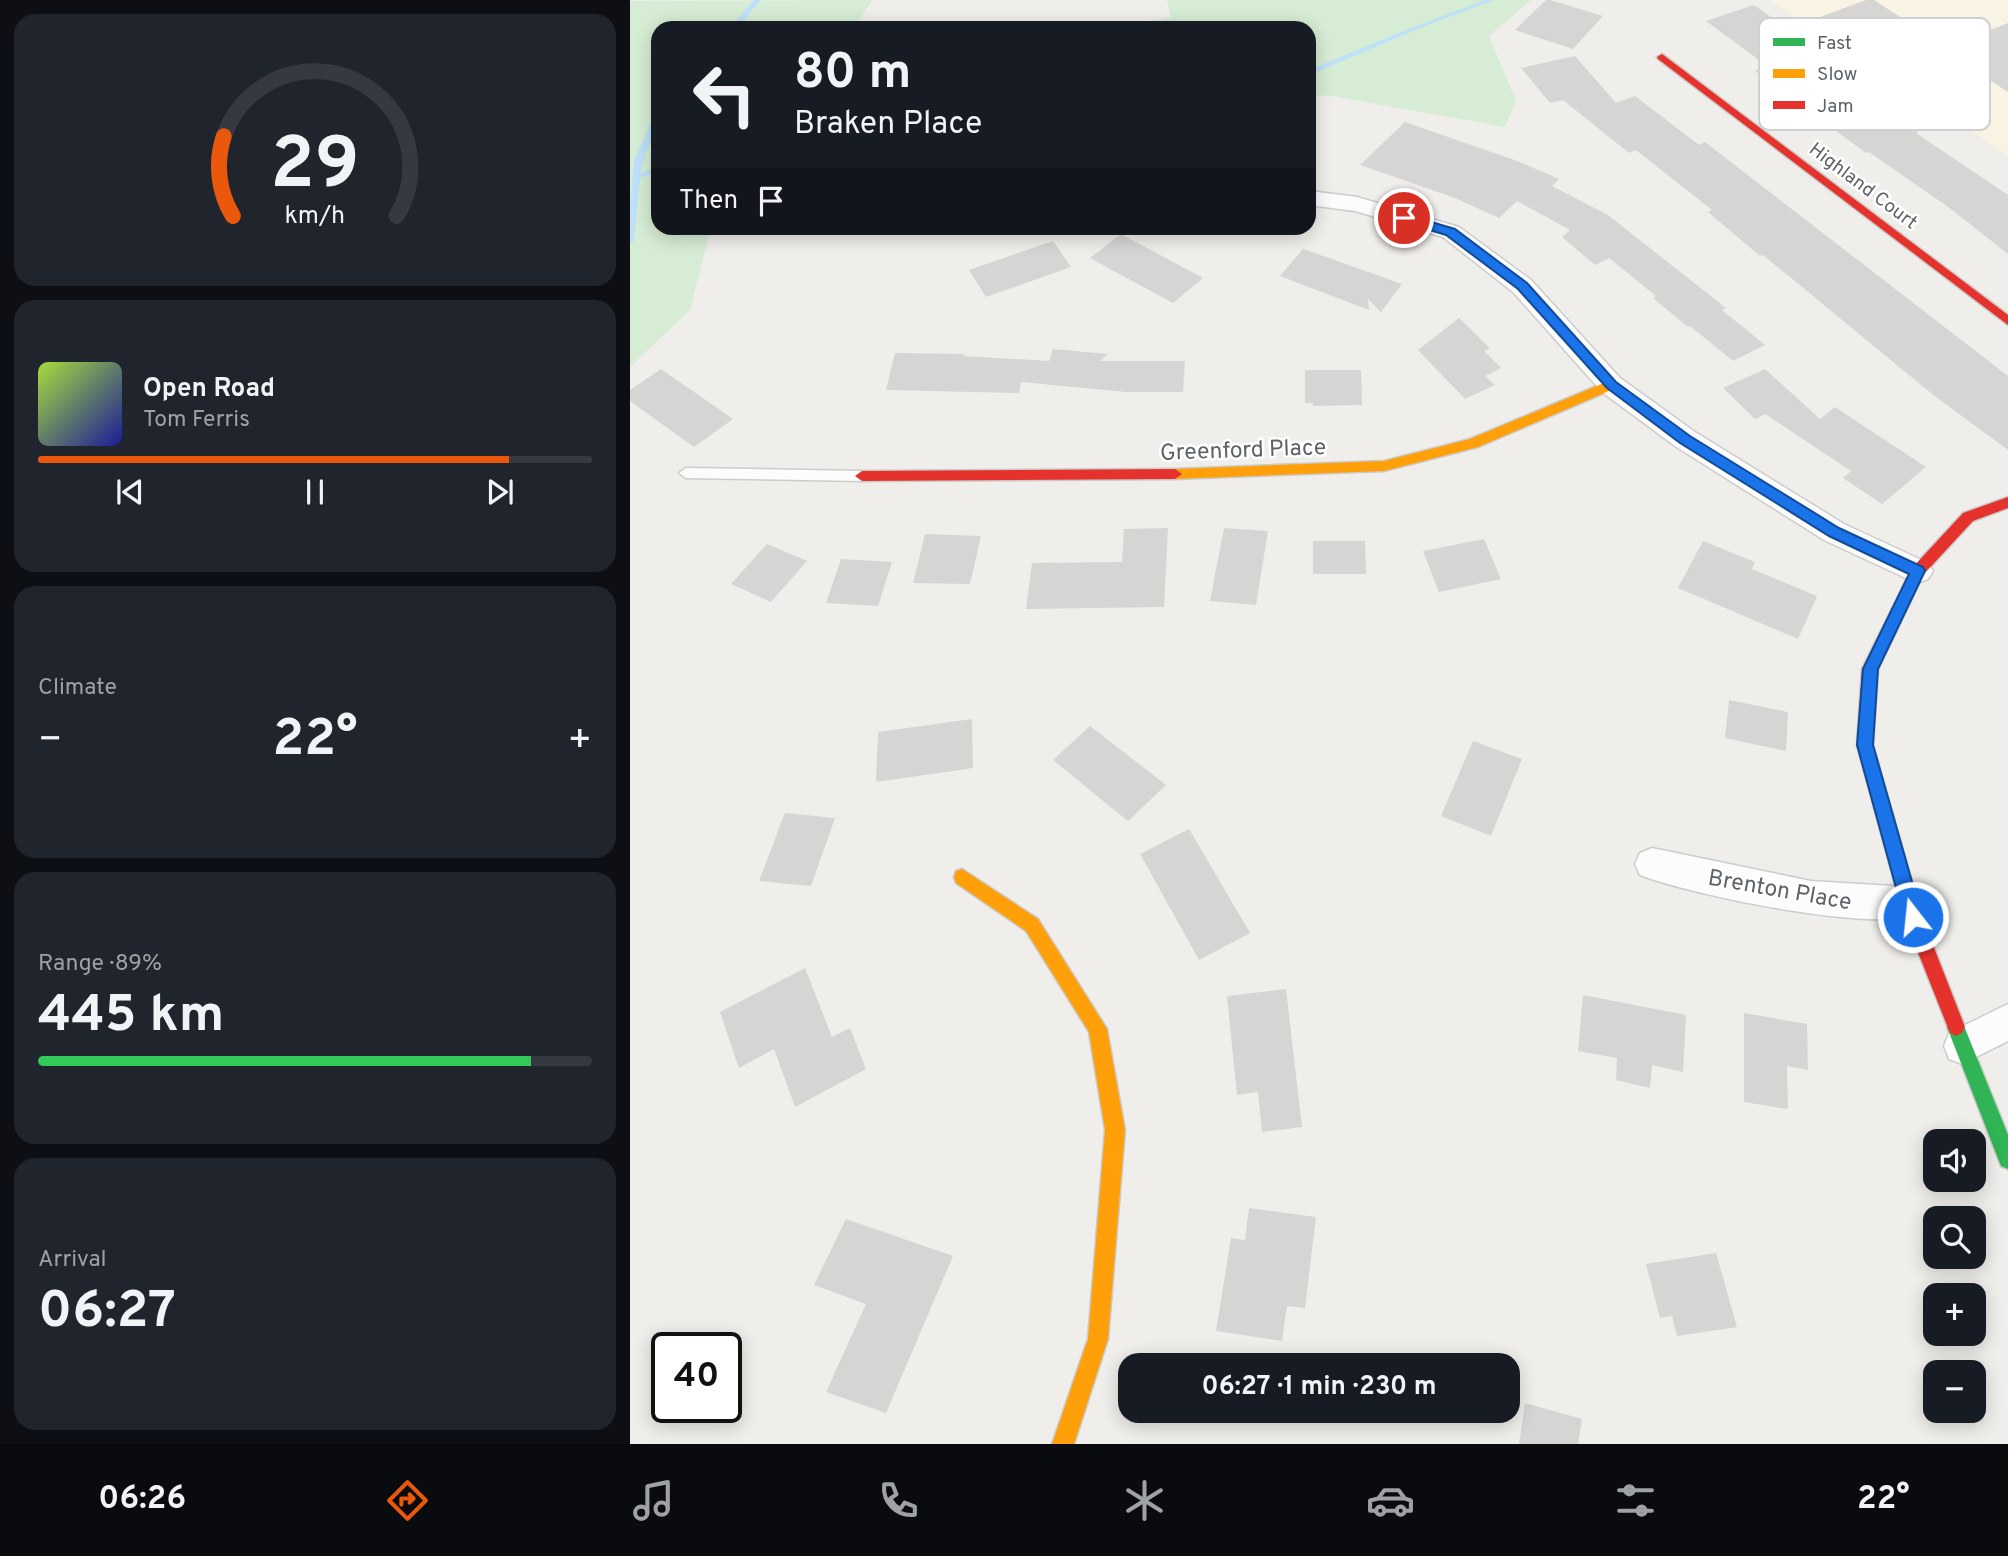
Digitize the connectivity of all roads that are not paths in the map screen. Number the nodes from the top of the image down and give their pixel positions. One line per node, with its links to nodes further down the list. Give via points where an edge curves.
1 (1662, 57): 3 (street, Highland Court)
2 (1316, 199): 4 (street, via 1357,204 1451,232 1522,286)
3 (2008, 321)
4 (1611, 385): 6 (street, Greenford Place, via 1473,443 1384,466 1232,474); 8 (street, via 1685,439 1834,532)
5 (687, 473): 6 (lane)
6 (862, 476)
7 (2008, 502): 8 (street, via 1968,517)
8 (1918, 571): 11 (street, via 1870,669 1865,745)
9 (1652, 864): 11 (street, Brenton Place, via 1793,895 1866,905)
10 (962, 877): 15 (street, via 1032,925 1098,1029 1115,1130 1098,1339)
11 (1909, 903): 13 (street)
12 (2008, 1022): 13 (street)
13 (1962, 1046): 14 (street)
14 (2008, 1159)
15 (1063, 1444)

